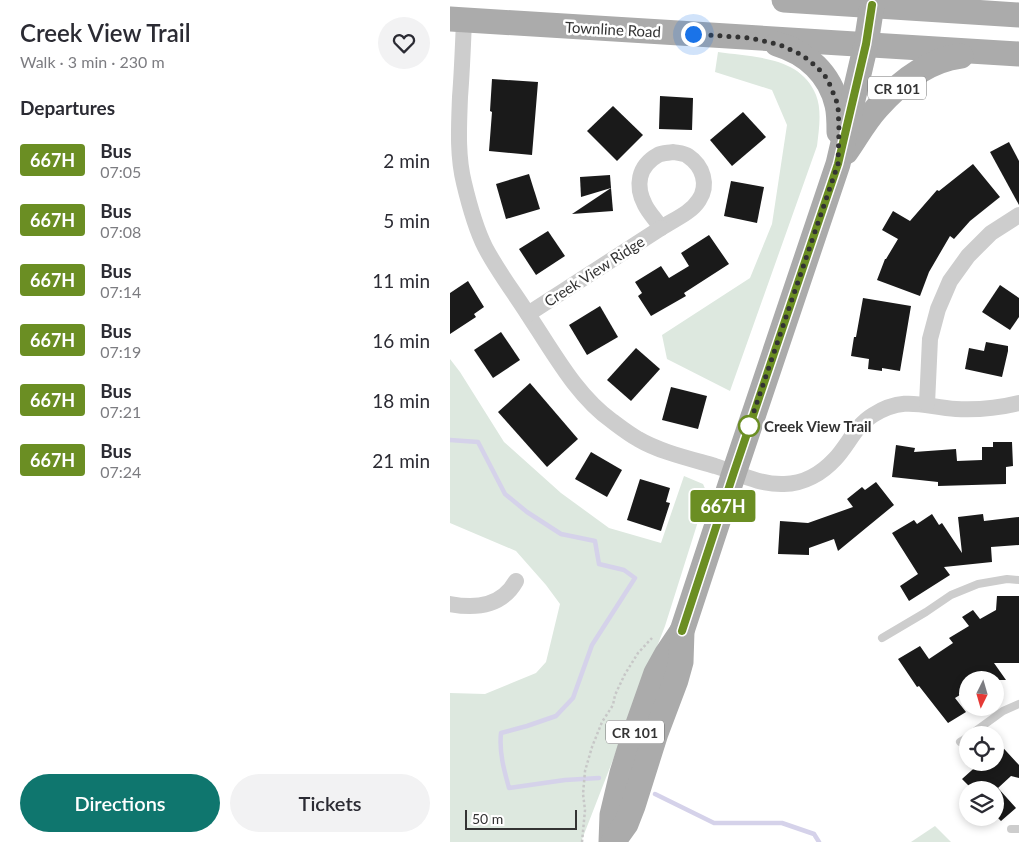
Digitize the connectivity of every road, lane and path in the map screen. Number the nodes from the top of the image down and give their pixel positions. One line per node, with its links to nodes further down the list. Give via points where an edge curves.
1 (784, 0): 3 (main road)
2 (947, 0): 4 (main road)
3 (872, 5): 4 (main road); 7 (main road, CR 101)
4 (1011, 15)
5 (457, 20): 6 (main road, Townline Road); 13 (street, via 459,146 463,181 485,246)
6 (751, 38): 7 (main road, Townline Road); 10 (main road, via 800,54 824,74 838,105)
7 (866, 44): 8 (main road, CR 101); 10 (main road, CR 101)
8 (985, 52): 9 (main road, CR 101); 10 (main road, CR 101, via 950,57 925,67 901,85 876,108)
9 (1019, 54)
10 (838, 164): 16 (main road, CR 101)
11 (1019, 215): 15 (street, via 991,233 968,256 950,281 930,340)
12 (661, 228): 12 (street, via 639,192 640,177 646,164 659,154 673,152 686,155 704,176 704,189 699,201 688,211); 13 (street, Creek View Ridge)
13 (528, 314): 16 (street, via 584,396 610,420 640,440)
14 (1019, 403): 15 (street, via 955,409)
15 (926, 404): 16 (street, via 909,403 872,415 858,427 836,459 804,481 767,484)
16 (734, 472): 25 (main road, CR 101, via 682,631 656,673 632,741 612,815)
17 (516, 580): 19 (street, via 502,598 485,605)
18 (1019, 580): 21 (lane, via 978,584 951,595)
19 (450, 604)
20 (654, 636): 24 (path, via 638,653 596,736 585,771)
21 (882, 638)
22 (1019, 704): 23 (lane)
23 (983, 726)
24 (582, 842)
25 (612, 842)

